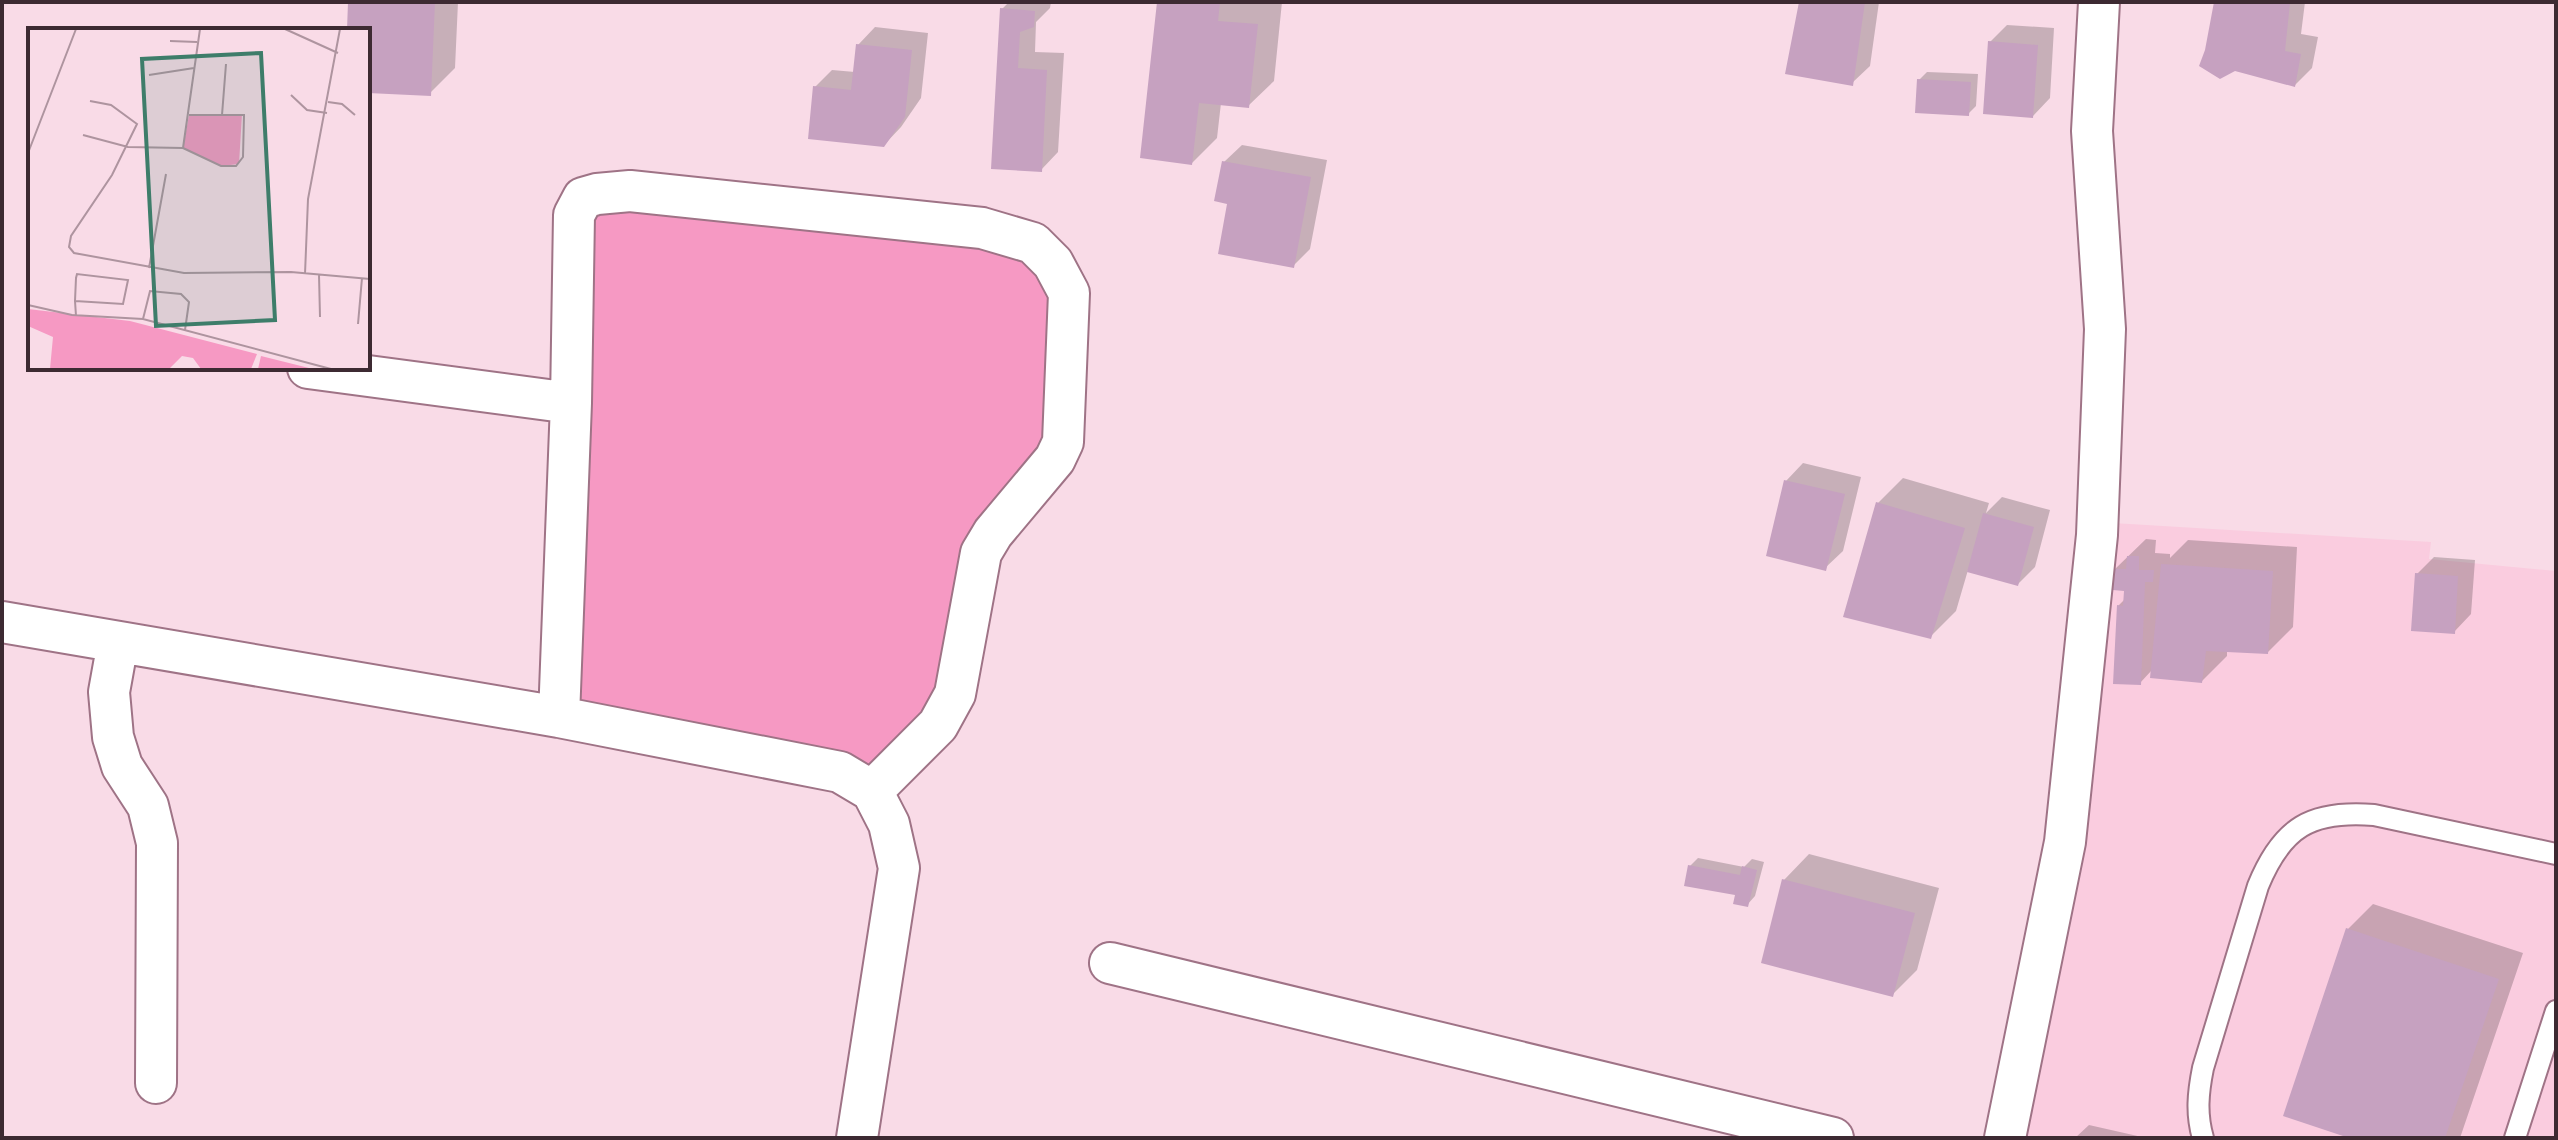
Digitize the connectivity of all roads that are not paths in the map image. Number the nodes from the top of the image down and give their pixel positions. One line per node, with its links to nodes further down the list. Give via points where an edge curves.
1 (2099, 2): 14 (street, via 2092,131 2105,329 2097,535 2065,842)
2 (323, 370): 3 (street)
3 (571, 403): 6 (street); 7 (street, via 574,215 583,198 630,191 982,228 1033,243 1053,263 1069,293 1063,442 981,553 955,694 938,725)
4 (2, 622): 5 (street)
5 (118, 642): 6 (street); 11 (street, via 109,692 113,737 122,766 148,806 157,843)
6 (559, 717): 7 (street, via 840,772)
7 (872, 791): 12 (street, via 889,824 899,868)
8 (2556, 854): 15 (lane, via 2374,815 2314,819 2289,835 2269,858 2258,886 2203,1068 2198,1123)
9 (1110, 963): 13 (street)
10 (2556, 1011): 16 (lane)
11 (156, 1083)
12 (857, 1138)
13 (1833, 1138)
14 (2005, 1138)
15 (2203, 1138)
16 (2515, 1138)

